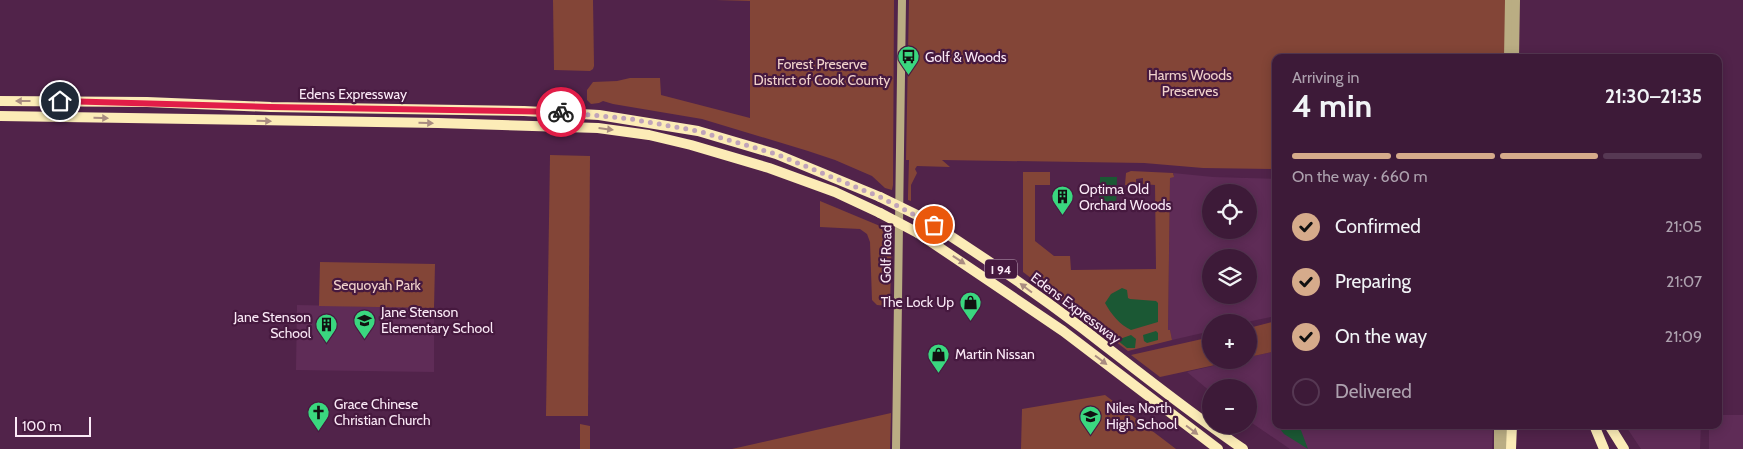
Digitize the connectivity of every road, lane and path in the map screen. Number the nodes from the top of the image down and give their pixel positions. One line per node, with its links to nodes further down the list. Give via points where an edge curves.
1 (902, 0): 13 (main road, Golf Road)
2 (1509, 0): 4 (main road)
3 (1516, 0): 5 (main road)
4 (1508, 54)
5 (1515, 54)
6 (0, 101): 15 (highway, Edens Expressway / I 94, one-way to 6, bridge, via 979,253 919,216 776,154 715,136 599,115 515,110)
7 (0, 116): 14 (highway, Edens Expressway / I 94, one-way to 14, bridge, via 598,128 691,145 835,192 918,233 1063,331)
8 (1498, 429): 16 (main road)
9 (1506, 429): 17 (main road)
10 (1512, 429): 18 (highway)
11 (1596, 429): 19 (highway)
12 (1612, 429): 20 (highway)
13 (896, 449)
14 (1218, 449)
15 (1243, 449)
16 (1498, 449)
17 (1506, 449)
18 (1511, 449)
19 (1604, 449)
20 (1624, 449)

